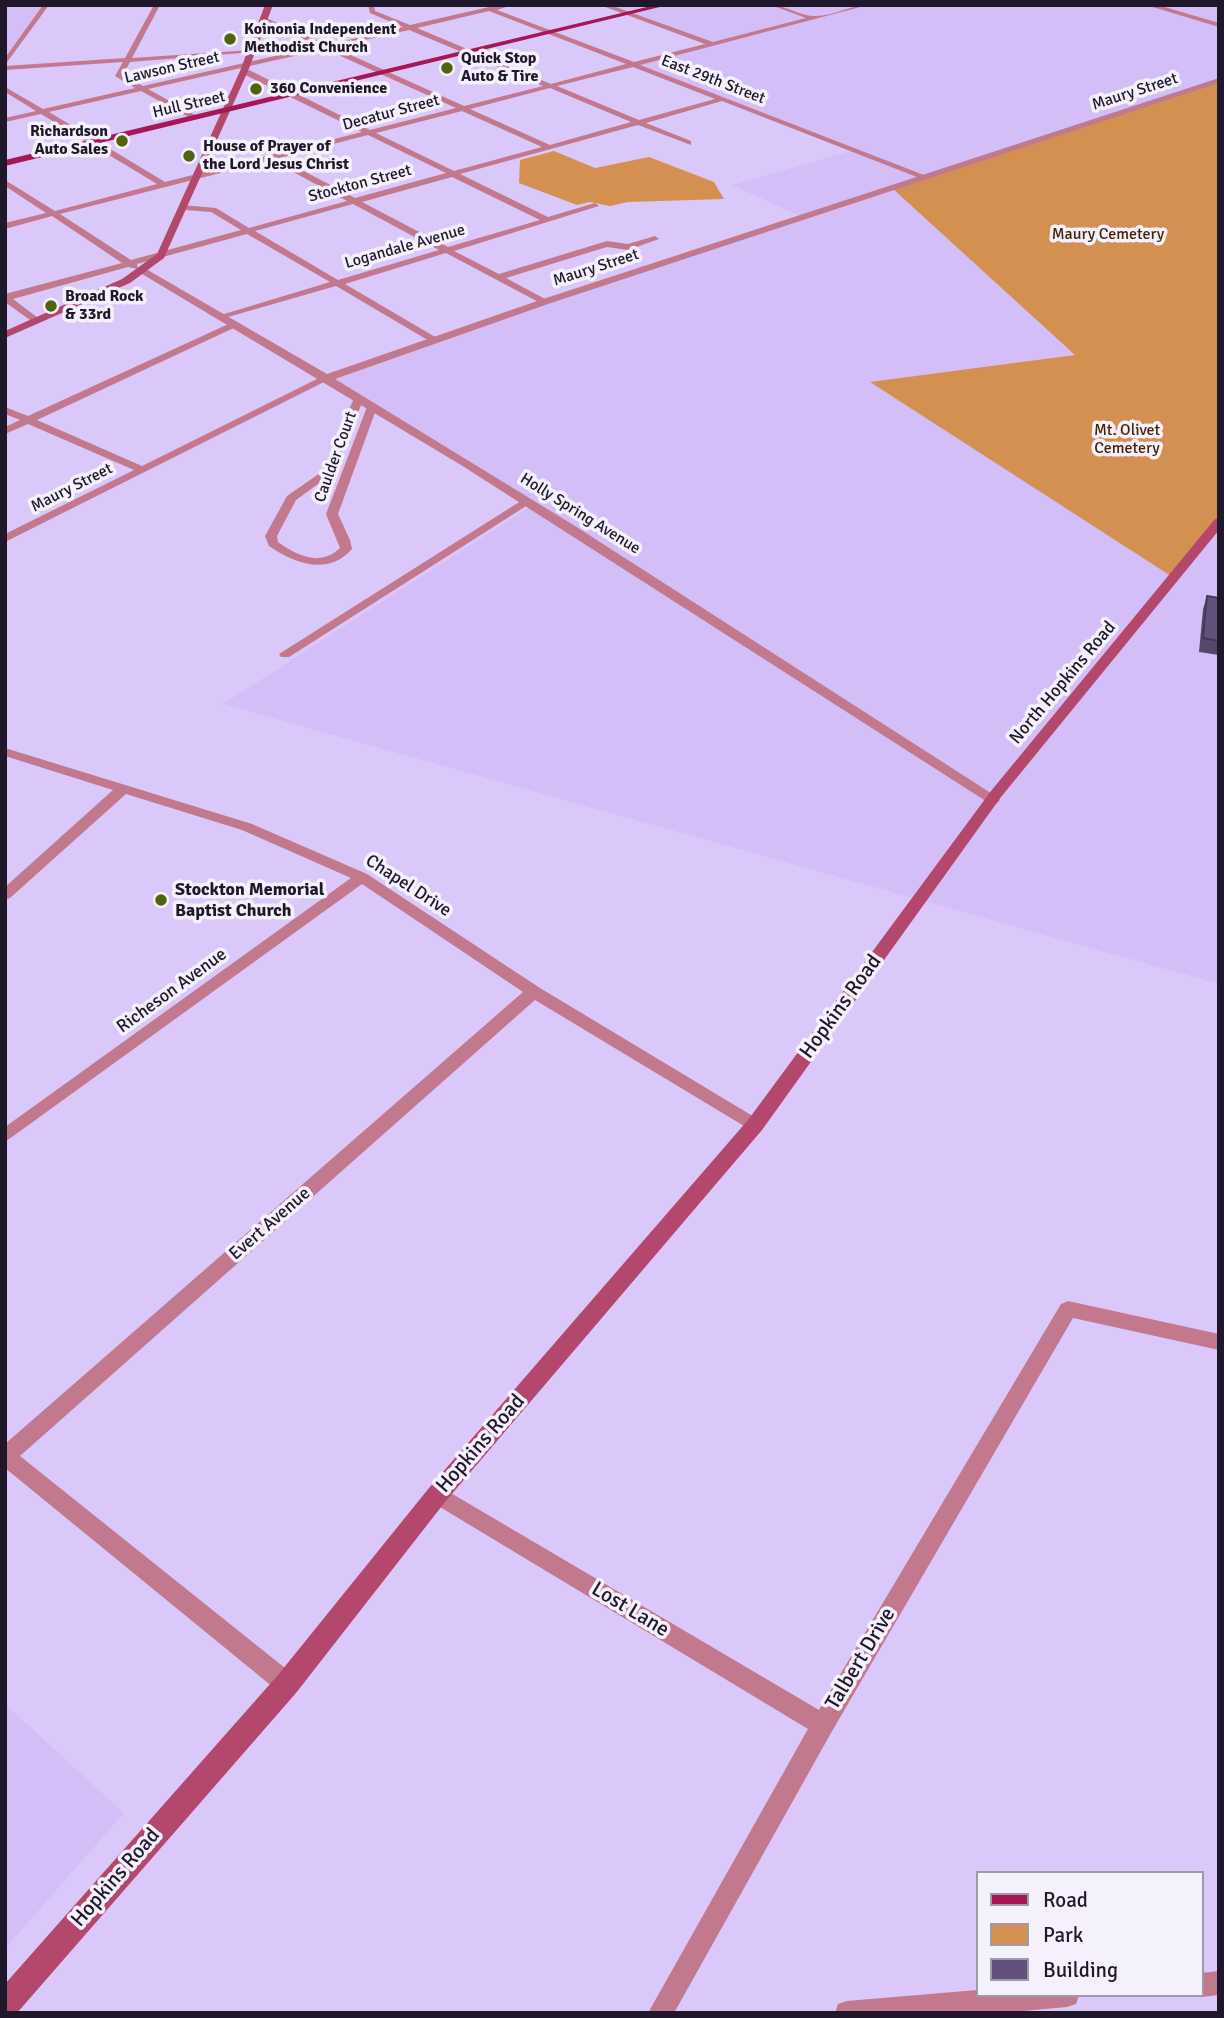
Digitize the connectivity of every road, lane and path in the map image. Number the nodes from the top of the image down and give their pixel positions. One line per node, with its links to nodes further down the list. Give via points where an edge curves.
1 (46, 5): 25 (street)
2 (157, 5): 23 (street)
3 (269, 5): 15 (main road)
4 (371, 5): 17 (street, via 372,12)
5 (481, 5): 12 (street, East 29th Street)
6 (509, 5): 12 (street, Lawson Street)
7 (603, 5): 13 (street)
8 (665, 5): 13 (main road, Hull Street)
9 (774, 5): 14 (street)
10 (865, 5): 14 (street, Decatur Street)
11 (1149, 5): 16 (street)
12 (490, 7): 17 (street, Lawson Street); 18 (street, East 29th Street)
13 (627, 14): 18 (main road, Hull Street); 19 (street)
14 (813, 18): 19 (street, Decatur Street)
15 (264, 19): 20 (street); 21 (main road)
16 (1219, 25)
17 (411, 28): 20 (street, Lawson Street); 22 (street)
18 (550, 33): 22 (main road, Hull Street); 24 (street, East 29th Street)
19 (712, 44): 24 (street, Decatur Street)
20 (327, 47): 26 (street, Lawson Street); 27 (street)
21 (251, 52): 23 (street); 26 (main road)
22 (469, 52): 27 (main road, Hull Street); 29 (street)
23 (128, 60): 25 (street); 31 (street, via 119,76)
24 (634, 64): 29 (street, Decatur Street); 33 (street, East 29th Street)
25 (5, 66)
26 (245, 68): 31 (street, Lawson Street); 32 (street); 35 (main road)
27 (383, 73): 32 (main road, Hull Street); 34 (street)
28 (1219, 80): 48 (street, Maury Street)
29 (551, 85): 34 (street, Decatur Street); 39 (street)
30 (5, 89): 36 (street)
31 (140, 89): 36 (street, Lawson Street); 37 (street)
32 (294, 94): 35 (main road, Hull Street); 40 (street)
33 (723, 99): 39 (street, Stockton Street); 48 (street, East 29th Street)
34 (463, 108): 40 (street, Decatur Street); 43 (street)
35 (226, 111): 37 (main road, Hull Street); 47 (main road)
36 (42, 112): 38 (street, Lawson Street); 41 (street)
37 (194, 118): 41 (main road, Hull Street)
38 (5, 120)
39 (640, 122): 42 (street); 43 (street, Stockton Street)
40 (371, 132): 44 (street, Decatur Street); 46 (street)
41 (92, 142): 45 (main road, Hull Street); 50 (street)
42 (688, 143)
43 (551, 148): 46 (street, Stockton Street)
44 (273, 158): 47 (street, Decatur Street); 51 (street)
45 (5, 163)
46 (456, 174): 51 (street, Stockton Street); 55 (street)
47 (197, 176): 50 (street, Decatur Street); 53 (main road)
48 (925, 177): 66 (street, Maury Street)
49 (5, 182): 54 (street)
50 (164, 185): 54 (street, Decatur Street)
51 (356, 202): 57 (street, Stockton Street); 59 (street)
52 (594, 206): 55 (street, Logandale Avenue)
53 (185, 207): 57 (street, via 213,210); 60 (main road)
54 (53, 214): 56 (street, Decatur Street); 61 (street)
55 (547, 220): 59 (street, Logandale Avenue)
56 (5, 226)
57 (248, 231): 60 (street, Stockton Street); 64 (street)
58 (655, 239): 63 (street, via 628,247 607,244)
59 (448, 251): 63 (street); 64 (street, Logandale Avenue)
60 (163, 253): 61 (street, Stockton Street); 62 (main road)
61 (129, 263): 62 (street); 65 (street, Stockton Street)
62 (142, 271): 67 (street, Holly Spring Avenue); 68 (main road)
63 (497, 278): 66 (street)
64 (338, 283): 67 (street, Logandale Avenue); 70 (street)
65 (6, 297): 68 (street)
66 (544, 302): 70 (street, Maury Street)
67 (229, 320): 71 (street, Holly Spring Avenue); 75 (street, Logandale Avenue)
68 (37, 321): 69 (main road)
69 (5, 335)
70 (434, 340): 71 (street, Maury Street)
71 (327, 378): 72 (street, Holly Spring Avenue); 77 (street, Maury Street)
72 (359, 398): 73 (street, Holly Spring Avenue); 73 (street, Caulder Court, via 328,473 291,498 271,536 273,544 298,560 328,561 346,550 332,514)
73 (372, 407): 78 (street, Holly Spring Avenue)
74 (5, 410): 75 (street)
75 (28, 420): 76 (street, Logandale Avenue); 77 (street)
76 (5, 431)
77 (142, 470): 80 (street, Maury Street)
78 (528, 501): 81 (street); 84 (street, Holly Spring Avenue)
79 (1219, 522): 84 (main road, North Hopkins Road)
80 (5, 539)
81 (285, 654)
82 (5, 752): 83 (street, Chapel Drive)
83 (124, 788): 86 (street, Chapel Drive, via 247,827); 87 (street)
84 (992, 800): 85 (main road, North Hopkins Road)
85 (940, 870): 89 (main road, Hopkins Road)
86 (362, 877): 88 (street, Chapel Drive); 90 (street, Richeson Avenue)
87 (5, 895)
88 (534, 992): 89 (street, Chapel Drive); 92 (street, Evert Avenue)
89 (755, 1125): 93 (main road, Hopkins Road)
90 (5, 1136)
91 (1219, 1342): 95 (street, Talbert Drive, via 1068,1309)
92 (6, 1456): 94 (street)
93 (438, 1495): 94 (main road, Hopkins Road); 95 (street, Lost Lane)
94 (287, 1684): 97 (main road, Hopkins Road)
95 (823, 1725): 98 (street, Talbert Drive)
96 (1043, 1997): 99 (street)
97 (5, 2005)
98 (660, 2013)
99 (847, 2013)

